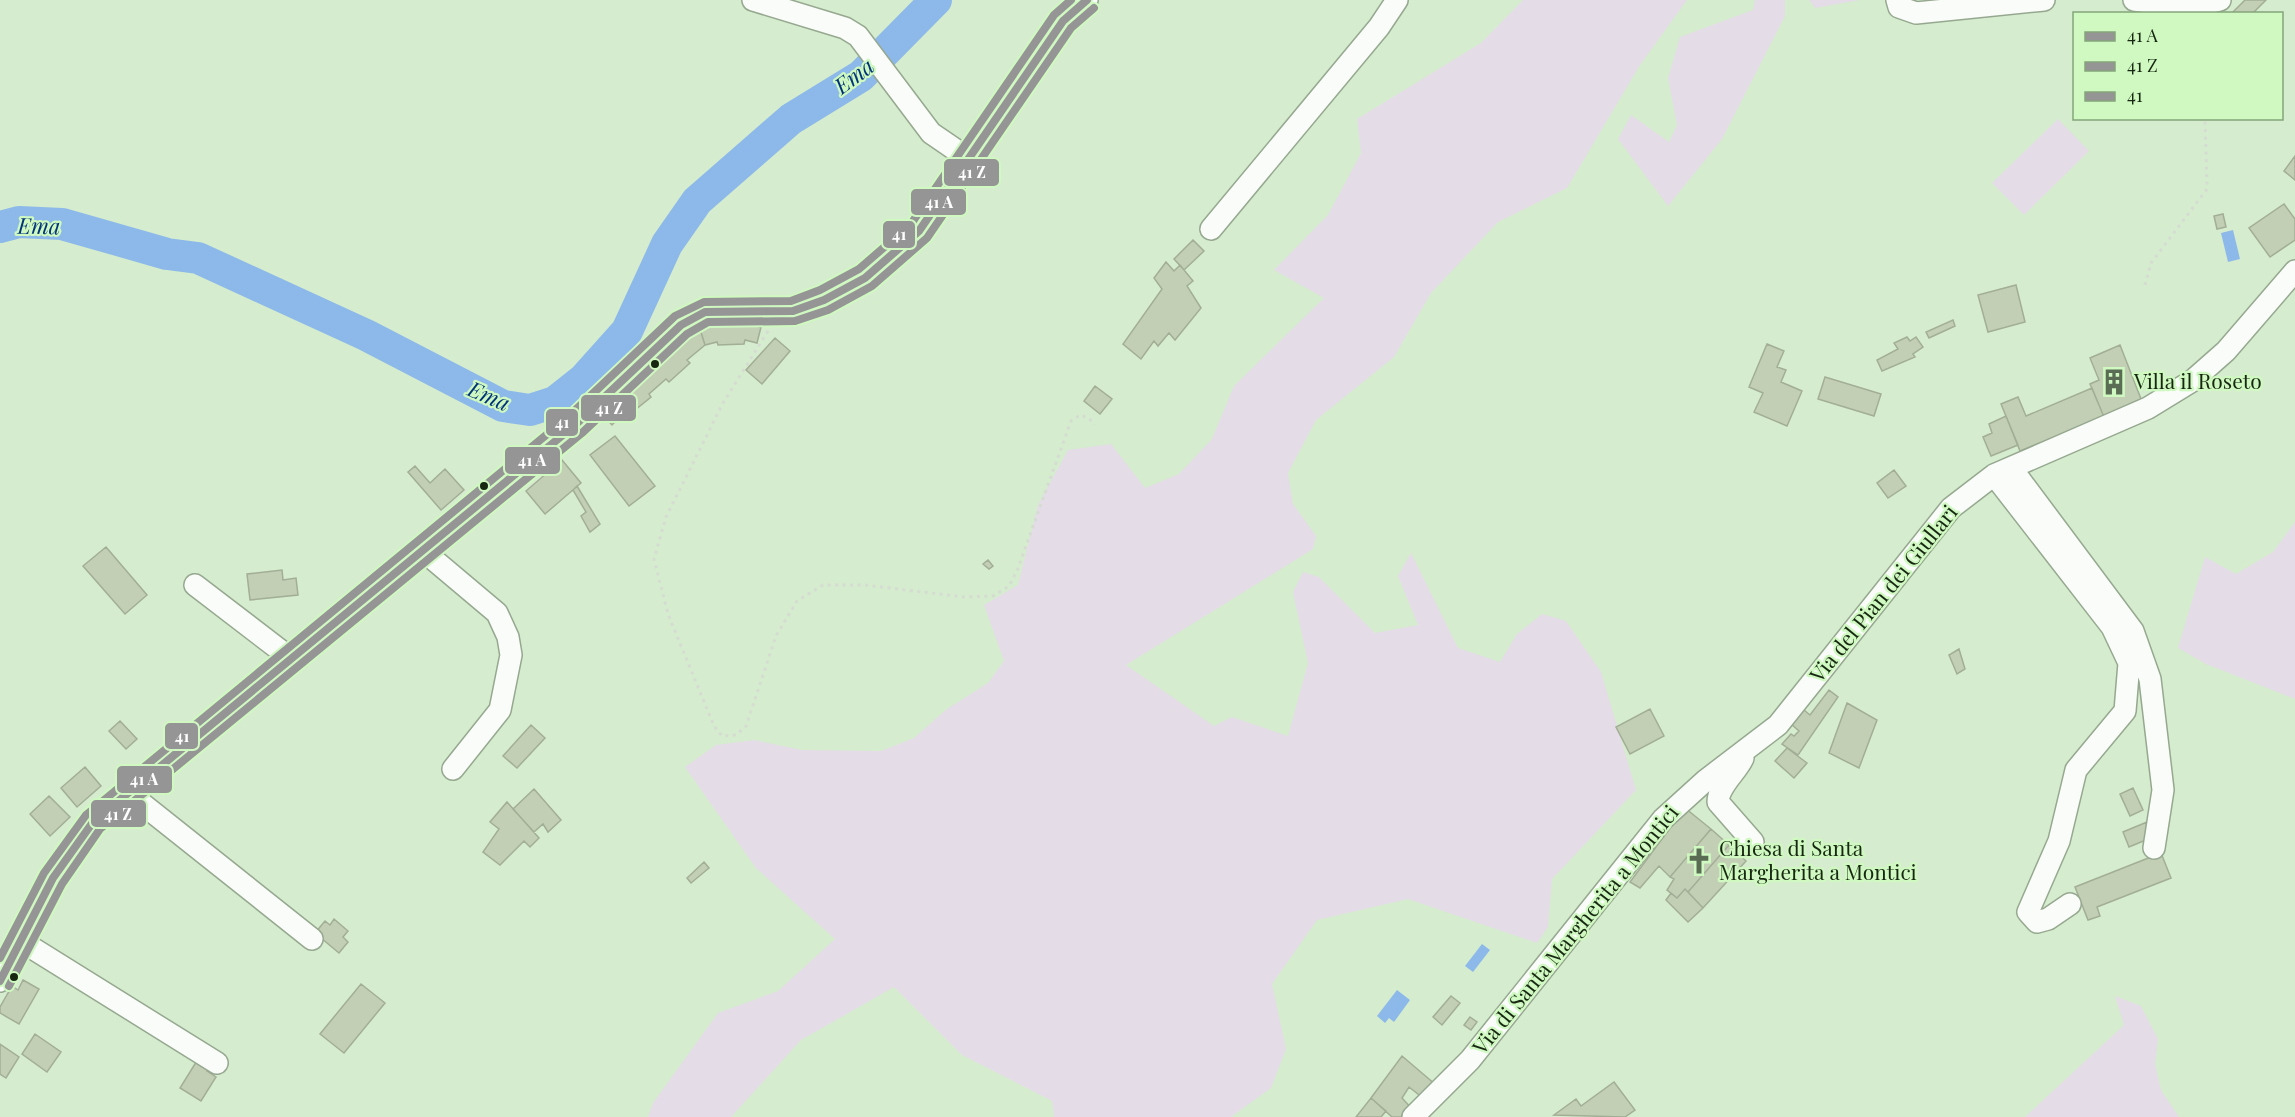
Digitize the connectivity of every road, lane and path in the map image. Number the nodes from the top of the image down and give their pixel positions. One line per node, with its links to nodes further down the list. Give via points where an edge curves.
1 (753, 0): 9 (street, via 845,28 858,36 931,133)
2 (1087, 0): 9 (street, via 1063,21)
3 (1397, 0): 10 (street, via 1379,27)
4 (1897, 0): 5 (street, via 1899,7 1916,13)
5 (2044, 0)
6 (2134, 0): 7 (street, via 2191,9)
7 (2220, 0)
8 (2205, 120): 12 (path, via 2207,189 2151,263)
9 (969, 159): 13 (street, via 919,231 865,278 824,300)
10 (1211, 229)
11 (2295, 271): 15 (street, Via del Pian dei Giullari, via 2226,351 2192,381 2148,408)
12 (2145, 285)
13 (778, 313): 14 (path, via 723,403 666,517 654,559 668,614 714,726 722,736 736,735 746,726 776,636 797,601 823,585 865,585 964,597 993,596 1009,586 1071,421 1080,416 1089,418); 16 (street, via 725,311 695,316 681,325 574,424)
14 (1094, 425)
15 (2003, 472): 19 (street, Via del Pian dei Giullari, via 1951,508 1778,725); 23 (street, via 2133,631 2150,679 2163,790); 24 (street, via 2112,627 2129,663 2125,711 2076,770 2059,841 2028,912 2037,922)
16 (421, 549): 18 (street); 20 (street, via 497,613 511,655 500,710)
17 (195, 585): 18 (street)
18 (289, 657): 21 (street)
19 (1746, 752): 22 (street, via 1718,802); 29 (street, Via di Santa Margherita a Montici, via 1706,780 1664,819 1470,1060)
20 (453, 769)
21 (126, 791): 25 (street); 26 (street, via 72,845)
22 (1753, 842)
23 (2154, 848)
24 (2070, 904)
25 (312, 939)
26 (21, 941): 27 (street); 28 (street)
27 (0, 981)
28 (217, 1063)
29 (1413, 1117)

